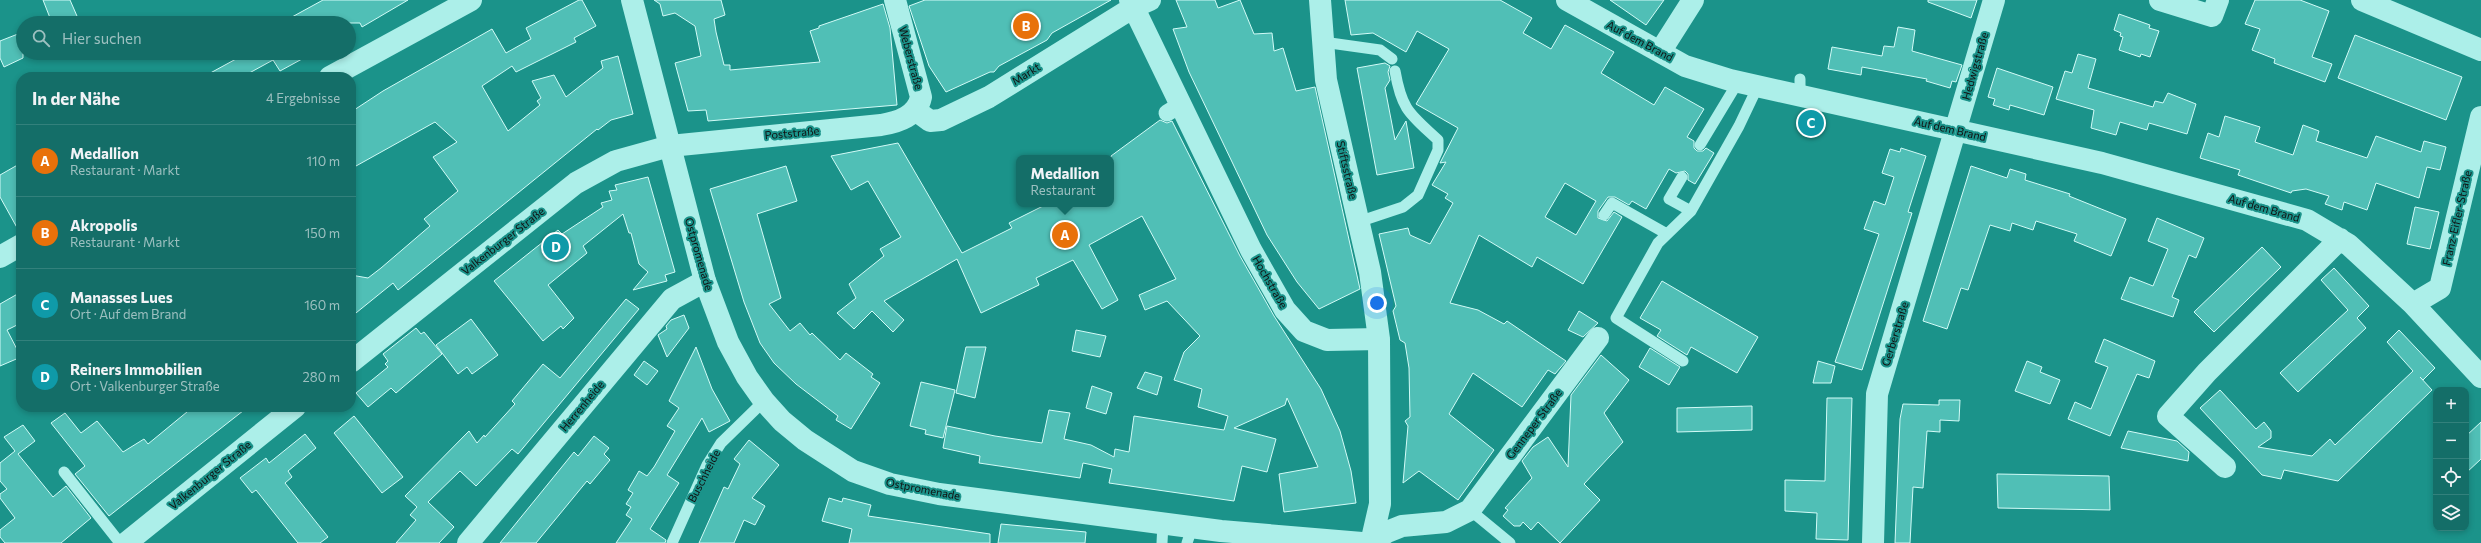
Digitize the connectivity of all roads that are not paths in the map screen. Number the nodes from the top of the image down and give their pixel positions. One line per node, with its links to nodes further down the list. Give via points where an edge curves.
1 (471, 0): 16 (street)
2 (632, 0): 23 (street, Ostpromenade)
3 (895, 0): 19 (street, Weberstraße, via 919,83 921,97)
4 (1320, 0): 12 (street, Stiftsstraße)
5 (1568, 0): 14 (street, Auf dem Brand)
6 (1693, 0): 14 (street)
7 (1994, 0): 21 (street, Hedwigstraße)
8 (2160, 0): 9 (street, via 2212,16)
9 (2218, 0)
10 (2362, 0): 13 (street)
11 (1138, 2): 19 (street, Markt, via 982,100 941,120 930,121); 35 (street, Hochstraße, via 1174,109 1285,310 1304,330 1327,340)
12 (1323, 42): 15 (lane, via 1380,50); 27 (street, Stiftsstraße, via 1326,80)
13 (2481, 50)
14 (1660, 52): 18 (street, Auf dem Brand, via 1685,66)
15 (1392, 59)
16 (339, 72)
17 (1395, 72): 27 (lane, via 1400,96 1407,112 1438,140 1438,150 1418,195 1403,207)
18 (1748, 84): 21 (street, Auf dem Brand, via 1800,87); 22 (lane); 25 (lane, via 1740,126)
19 (914, 112): 23 (street, Poststraße, via 895,122 881,125)
20 (2481, 117): 33 (street, Franz-Eifler-Straße, via 2440,288)
21 (1956, 131): 29 (street, Auf dem Brand, via 2102,163 2300,218); 53 (street, Gerberstraße, via 1877,394)
22 (1700, 145)
23 (670, 146): 32 (street, Ostpromenade); 36 (street, Valkenburger Straße, via 616,161 576,183)
24 (1682, 177): 25 (lane, via 1669,199)
25 (1690, 211): 28 (lane)
26 (1604, 215): 28 (lane, via 1612,203)
27 (1358, 222): 35 (street, Stiftsstraße, via 1370,272)
28 (1667, 234): 37 (lane, via 1658,242 1616,318)
29 (2340, 239): 33 (street, Auf dem Brand); 41 (street, via 2207,372 2168,416)
30 (16, 248): 31 (street)
31 (0, 257)
32 (705, 282): 39 (street, Ostpromenade, via 728,342 747,378); 48 (street, Herrenheide, via 672,298)
33 (2413, 304): 38 (street, Auf dem Brand)
34 (1598, 338): 43 (street, Genneper Straße)
35 (1379, 339): 51 (street, via 1380,504)
36 (356, 358)
37 (1684, 361)
38 (2481, 377)
39 (764, 401): 44 (street, Ostpromenade, via 782,421 828,456 854,471 890,484); 49 (lane, Buschheide, via 721,443 707,466)
40 (289, 412): 47 (street, Valkenburger Straße)
41 (2225, 467)
42 (64, 472): 46 (lane)
43 (1470, 510): 51 (street, Genneper Straße, via 1446,522 1402,526); 52 (lane)
44 (1162, 533): 45 (street, Ostpromenade)
45 (1190, 535): 50 (street, Ostpromenade)
46 (120, 543)
47 (126, 543)
48 (468, 543)
49 (672, 543)
50 (1362, 543)
51 (1371, 543)
52 (1510, 543)
53 (1873, 543)

